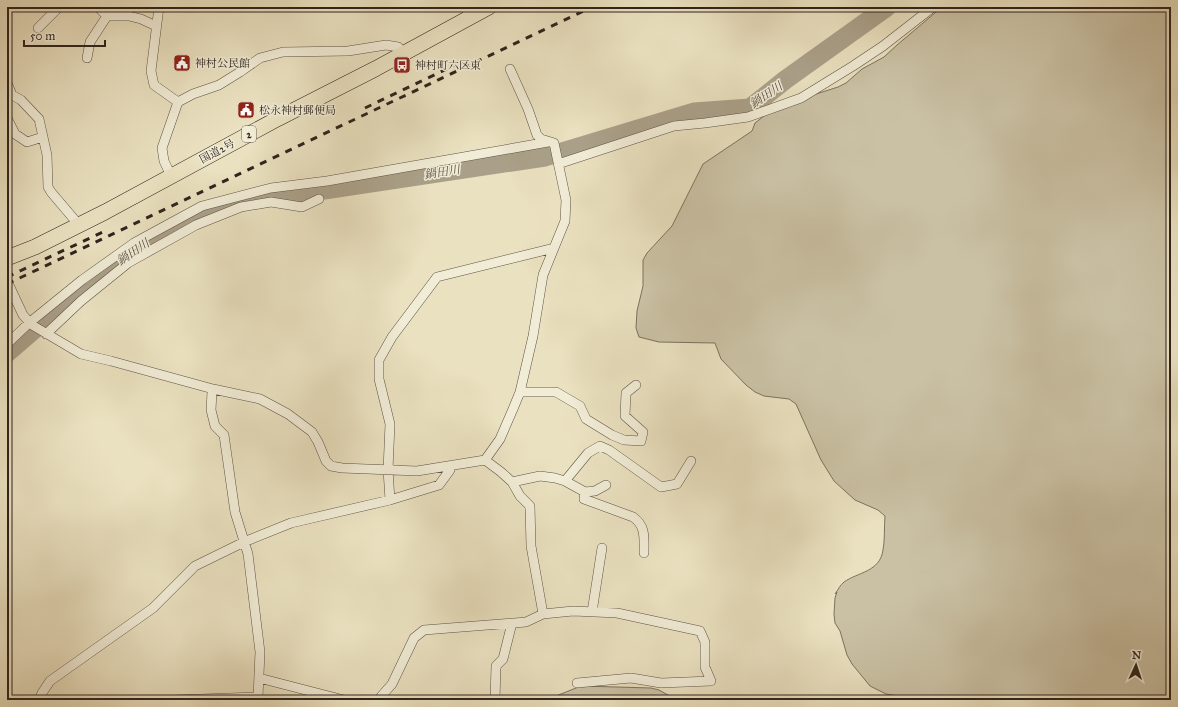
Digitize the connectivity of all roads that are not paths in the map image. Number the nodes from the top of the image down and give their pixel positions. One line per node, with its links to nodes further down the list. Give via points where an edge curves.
1 (59, 7): 9 (street)
2 (98, 7): 7 (street)
3 (159, 7): 8 (street)
4 (489, 7): 6 (highway, 国道2号 / 2)
5 (933, 7): 18 (street, via 883,46 801,98 748,117 674,126)
6 (468, 12): 10 (highway, 国道2号 / 2)
7 (107, 16): 8 (street, via 129,16); 11 (street, via 90,42)
8 (156, 26): 14 (street, via 151,71 154,85)
9 (38, 28)
10 (403, 53): 14 (street, via 398,47 386,45 348,51 283,52 260,58 219,85); 19 (highway, 国道2号 / 2)
11 (87, 58)
12 (510, 69): 17 (street, via 537,135)
13 (7, 83): 16 (street, via 12,95 21,100 39,119)
14 (178, 102): 19 (street, via 162,148)
15 (7, 118): 16 (street, via 15,134 27,142)
16 (43, 137): 23 (street, via 48,155 48,187)
17 (551, 143): 18 (street); 21 (street, via 271,188)
18 (558, 163): 24 (street, via 566,200 565,221)
19 (171, 176): 23 (highway, 国道2号 / 2)
20 (320, 199): 22 (street, via 302,207 271,202 241,208)
21 (208, 204): 22 (street); 27 (street, via 134,243 82,280)
22 (216, 218): 28 (street, via 184,231 128,263 81,301)
23 (79, 225): 25 (highway, 国道2号 / 2)
24 (554, 248): 32 (street, via 543,275); 38 (street, via 437,277 432,283 392,337 379,360 379,379 390,424)
25 (7, 258)
26 (7, 281): 27 (street, via 23,316)
27 (30, 324): 28 (street); 29 (street)
28 (46, 334): 31 (street, via 81,354)
29 (7, 344)
30 (636, 385): 33 (street, via 626,393 625,416 643,432 641,441 624,440)
31 (213, 389): 38 (street, via 260,400 288,414 312,432 331,466); 44 (street, via 211,410 215,426 224,435 235,512)
32 (520, 392): 33 (street, via 556,392 580,406 586,419); 35 (street, via 500,439)
33 (612, 435): 34 (street)
34 (600, 446): 36 (street, via 661,487 677,484); 39 (street, via 588,453)
35 (485, 460): 37 (street); 40 (street)
36 (690, 461)
37 (449, 466): 38 (street, via 417,471); 43 (street, via 450,470 439,485)
38 (388, 470): 43 (street)
39 (565, 481): 40 (street, via 540,476); 42 (street)
40 (512, 482): 48 (street, via 530,506 531,546)
41 (606, 485): 42 (street, via 595,491)
42 (585, 492): 46 (street, via 584,499 638,521 644,532)
43 (390, 500): 44 (street, via 291,523)
44 (244, 542): 50 (street, via 248,554 259,645); 52 (street, via 195,566 153,608 50,681)
45 (602, 548): 47 (street)
46 (644, 553)
47 (592, 612): 48 (street); 51 (street, via 617,613 700,631 705,642 705,667 711,681 661,683 630,678)
48 (543, 614): 49 (street, via 526,622)
49 (512, 623): 55 (street, via 424,630 414,638 392,684); 56 (street, via 503,659 496,666)
50 (259, 678): 53 (street, via 258,697); 54 (street)
51 (577, 683)
52 (39, 700)
53 (174, 700)
54 (344, 700)
55 (378, 700)
56 (495, 700)

